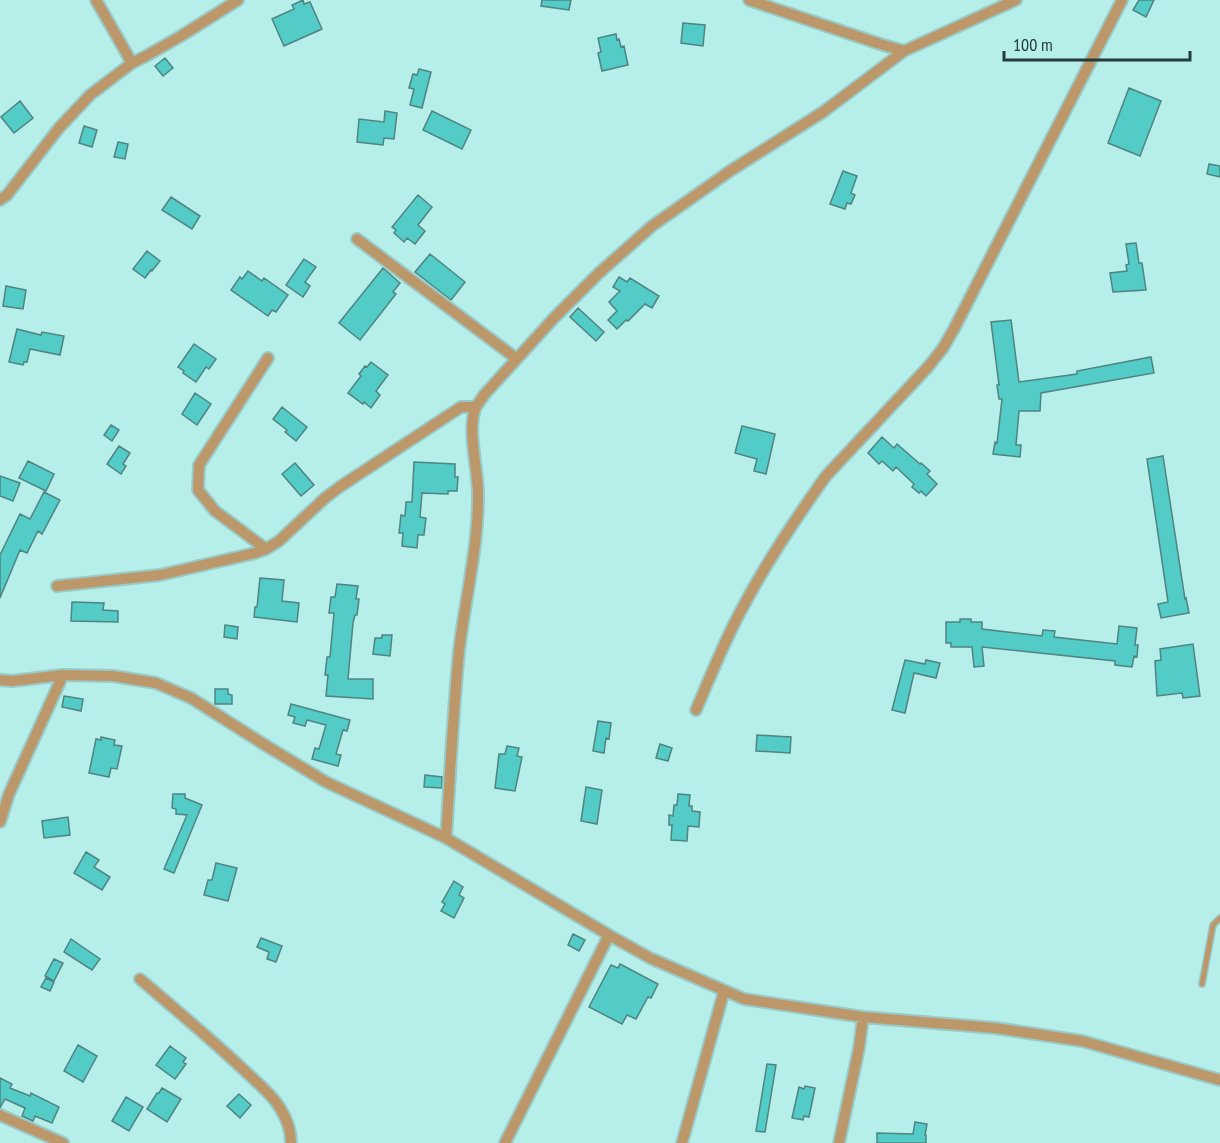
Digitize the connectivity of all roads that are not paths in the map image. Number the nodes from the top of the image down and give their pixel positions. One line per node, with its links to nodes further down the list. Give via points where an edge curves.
1 (96, 0): 7 (street)
2 (238, 0): 7 (street)
3 (749, 0): 6 (street)
4 (1016, 0): 6 (street)
5 (1122, 0): 17 (street, via 943,348 826,476 806,504 744,605)
6 (904, 51): 11 (street, via 823,112 729,171 652,226 599,273)
7 (132, 63): 8 (street, via 90,94)
8 (0, 200)
9 (357, 239): 11 (street)
10 (268, 358): 13 (street, via 199,465 198,490 215,512)
11 (517, 359): 12 (street)
12 (476, 407): 13 (street, via 461,407 341,486); 19 (street, via 473,442 478,499 459,652)
13 (266, 549): 14 (street, via 160,575)
14 (57, 586)
15 (63, 675): 16 (street); 18 (street); 19 (street, via 112,676 156,683 191,698 326,782)
16 (0, 680)
17 (696, 710)
18 (0, 822)
19 (446, 838): 21 (street)
20 (1220, 918): 23 (lane, via 1213,925)
21 (609, 935): 24 (street); 30 (street)
22 (140, 979): 29 (street, via 271,1096 286,1119)
23 (1202, 984)
24 (724, 991): 25 (street, via 744,999); 31 (street)
25 (863, 1017): 26 (street, via 995,1028 1082,1041); 32 (street)
26 (1220, 1080)
27 (0, 1115): 28 (street)
28 (63, 1143)
29 (291, 1143)
30 (505, 1143)
31 (682, 1143)
32 (840, 1143)

